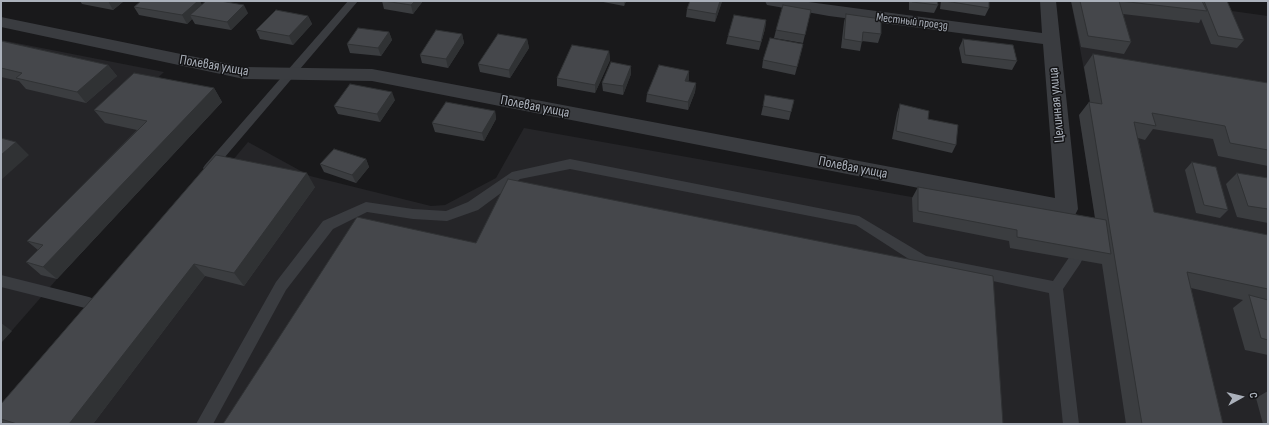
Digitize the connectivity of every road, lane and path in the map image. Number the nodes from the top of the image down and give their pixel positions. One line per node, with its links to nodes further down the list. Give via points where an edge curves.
1 (353, 1): 6 (lane)
2 (773, 1): 5 (street, Местный проезд, via 829,11)
3 (1048, 1): 5 (street, Целинная улица)
4 (1, 22): 6 (street, Полевая улица, via 244,73)
5 (1051, 40): 8 (street, Целинная улица)
6 (292, 74): 7 (lane); 8 (street, Полевая улица, via 372,75)
7 (198, 180)
8 (1068, 214)
9 (1075, 260): 11 (lane)
10 (1, 281): 13 (lane)
11 (1056, 288): 15 (lane, via 923,261 859,221 570,164 516,175 474,206 447,216 366,207 328,225 281,286); 16 (lane)
12 (100, 292): 13 (lane)
13 (90, 304): 14 (lane)
14 (79, 315)
15 (204, 424)
16 (1071, 424)

